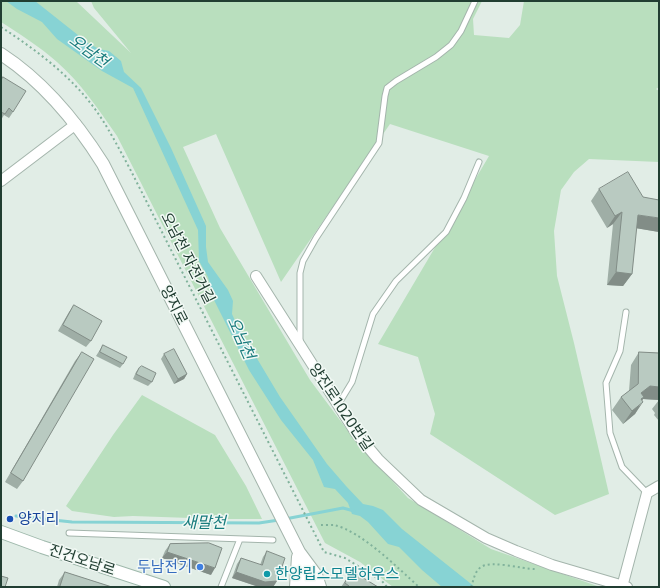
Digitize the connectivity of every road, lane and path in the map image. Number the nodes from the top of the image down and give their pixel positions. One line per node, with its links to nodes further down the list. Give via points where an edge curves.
1 (475, 1): 9 (lane, via 461,31 451,45 387,88 379,143 303,261 300,273)
2 (1, 27): 25 (path, 오남천 자전거길, via 65,75 100,116 129,167 324,552 345,558 382,581)
3 (1, 54): 4 (street, 양지로, via 42,85)
4 (76, 124): 6 (street); 18 (street, 양지로, via 103,164)
5 (479, 162): 10 (lane, via 446,232 396,281 373,314 352,382)
6 (1, 182)
7 (256, 276): 9 (street, 양진로1020번길)
8 (626, 312): 12 (lane, via 620,351 606,383 610,433 622,467)
9 (300, 345): 10 (street, 양진로1020번길)
10 (338, 406): 19 (street, 양진로1020번길, via 378,459 421,500 486,538)
11 (659, 486): 12 (street)
12 (647, 493): 28 (street)
13 (321, 525): 26 (path, via 334,526 350,532 368,543)
14 (1, 532): 20 (street, 진건오남로)
15 (69, 533): 16 (lane)
16 (240, 539): 17 (lane); 21 (lane)
17 (273, 540)
18 (299, 552): 22 (street); 23 (street, via 304,563); 24 (street, via 316,575)
19 (552, 565): 27 (path, via 546,570 489,564 475,573); 28 (street, 양진로1020번길)
20 (164, 587)
21 (221, 587)
22 (296, 587)
23 (308, 587)
24 (320, 587)
25 (387, 587)
26 (419, 587)
27 (471, 587)
28 (624, 587)

